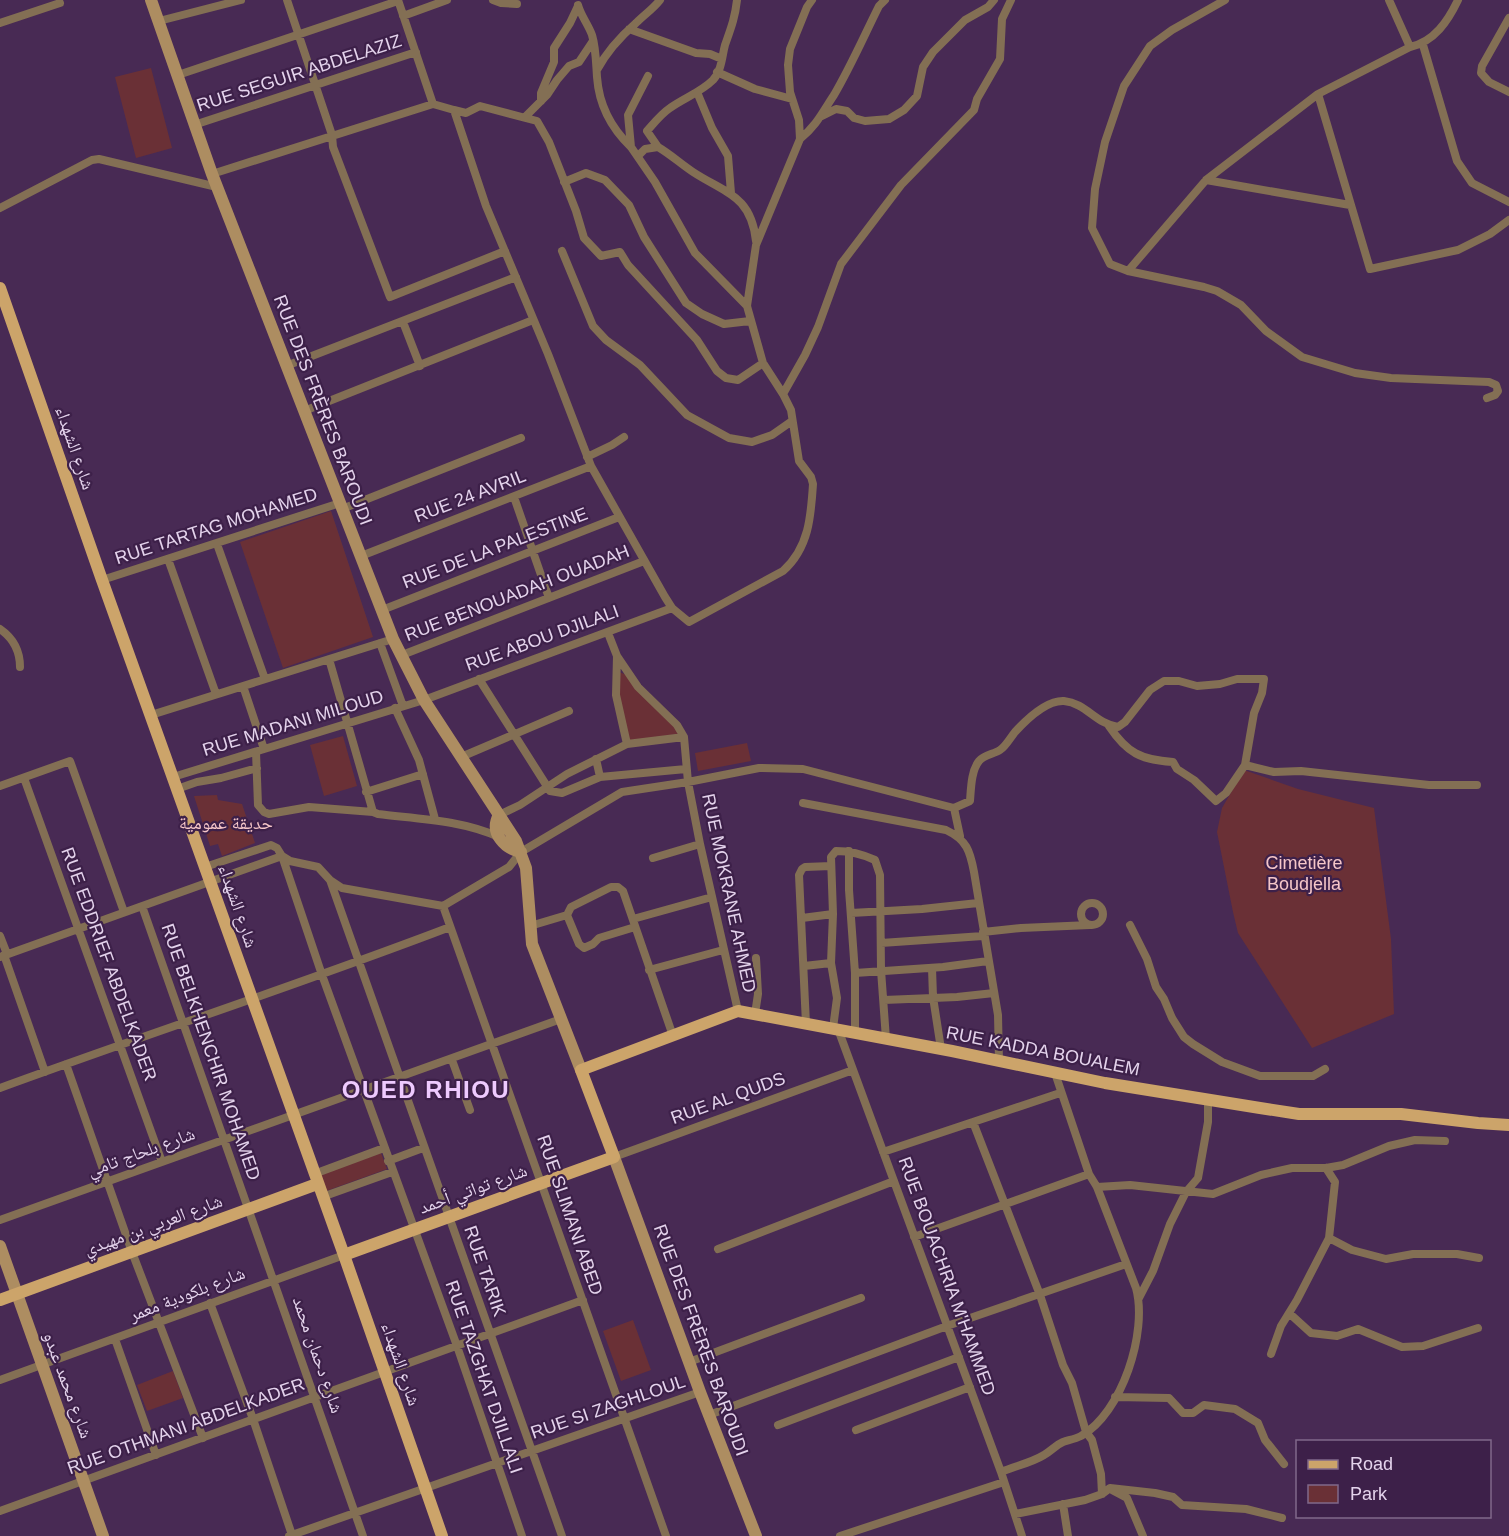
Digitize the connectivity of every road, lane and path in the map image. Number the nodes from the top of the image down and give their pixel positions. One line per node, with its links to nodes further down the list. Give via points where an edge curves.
1 (151, 0): 21 (street, RUE DES FRÈRES BAROUDI)
2 (241, 0): 21 (street)
3 (286, 0): 24 (street)
4 (398, 0): 19 (street); 24 (street)
5 (493, 0): 18 (street)
6 (660, 0): 23 (street)
7 (737, 0): 29 (street, via 734,24)
8 (812, 0): 38 (street, via 790,49)
9 (885, 0): 42 (street)
10 (994, 0): 42 (street, via 965,20 933,52 922,67 917,96 904,110 889,119 865,121 836,109)
11 (1011, 0): 72 (street, via 1002,20 1000,59 974,111 901,185 841,264 819,327)
12 (1225, 0): 62 (street, via 1150,46 1124,86 1104,142 1092,228 1110,264)
13 (1389, 0): 27 (street)
14 (1458, 0): 26 (street, via 1448,21)
15 (444, 1): 19 (street)
16 (60, 3): 22 (street)
17 (578, 3): 25 (street); 39 (street, via 554,48 554,62)
18 (518, 4)
19 (403, 16): 28 (street)
20 (1509, 18): 36 (street, via 1481,73)
21 (159, 21): 32 (street, RUE DES FRÈRES BAROUDI)
22 (0, 23)
23 (629, 29): 29 (street); 30 (street, via 607,52)
24 (299, 34): 32 (street); 34 (street)
25 (593, 41): 30 (street); 39 (street, via 579,62 569,66)
26 (1423, 45): 27 (street); 55 (street, via 1457,161 1473,183)
27 (1410, 47): 37 (street)
28 (416, 52): 34 (street, RUE SEGUIR ABDELAZIZ); 40 (street)
29 (722, 59): 31 (street)
30 (597, 70): 47 (street, via 606,115)
31 (717, 72): 35 (street); 38 (street, via 754,89)
32 (178, 75): 44 (street, RUE DES FRÈRES BAROUDI)
33 (648, 76): 47 (street, via 628,115)
34 (316, 84): 44 (street, RUE SEGUIR ABDELAZIZ); 45 (street)
35 (697, 92): 48 (street, via 669,109 647,131); 54 (street, via 728,156)
36 (1509, 92)
37 (1318, 94): 51 (street); 56 (street)
38 (792, 99): 46 (street)
39 (541, 101): 43 (street)
40 (433, 104): 41 (street); 45 (street)
41 (454, 110): 43 (street, via 466,113 480,106); 61 (street)
42 (822, 116): 46 (street)
43 (525, 117): 52 (street, via 537,121)
44 (194, 126): 50 (street, RUE DES FRÈRES BAROUDI)
45 (332, 135): 50 (street); 61 (street, via 333,147 390,297)
46 (800, 139): 59 (street)
47 (631, 147): 49 (street)
48 (658, 147): 49 (street, via 645,149); 54 (street)
49 (638, 156): 65 (street, via 695,253)
50 (212, 174): 53 (street, RUE DES FRÈRES BAROUDI)
51 (1206, 180): 56 (street); 62 (street)
52 (564, 182): 67 (street, via 586,173 605,180 629,205 644,237 686,303 724,324); 69 (street, via 584,238 601,256 620,252 697,340 717,371 738,380)
53 (217, 187): 57 (street, via 99,159); 70 (street, RUE DES FRÈRES BAROUDI)
54 (731, 193): 59 (street, via 745,207 755,228)
55 (1509, 202)
56 (1350, 205): 58 (street, via 1370,269 1458,250)
57 (0, 208)
58 (1509, 220)
59 (756, 244): 65 (street)
60 (562, 250): 75 (street, via 593,326 640,365 687,415 729,438 752,442 772,435)
61 (505, 251): 63 (street)
62 (1128, 271): 73 (street, via 1217,291 1241,305 1266,331 1302,357 1355,373 1391,378 1489,382 1498,391)
63 (516, 277): 66 (street); 68 (street)
64 (0, 288): 87 (main road, شارع الشهداء)
65 (747, 306): 67 (street)
66 (533, 320): 71 (street); 78 (street)
67 (750, 321): 69 (street)
68 (403, 322): 70 (street); 71 (street)
69 (763, 363): 72 (street)
70 (286, 366): 74 (street, RUE DES FRÈRES BAROUDI)
71 (420, 366): 74 (street)
72 (783, 394): 75 (street)
73 (1487, 398)
74 (304, 411): 80 (street, RUE DES FRÈRES BAROUDI)
75 (792, 421): 89 (street, via 799,461 813,484 808,532 790,565 689,622)
76 (624, 437): 78 (street, RUE 24 AVRIL)
77 (521, 438): 80 (street, RUE TARTAG MOHAMED)
78 (589, 462): 79 (street, RUE 24 AVRIL); 81 (street)
79 (514, 497): 83 (street); 84 (street, RUE 24 AVRIL)
80 (341, 506): 82 (street, RUE TARTAG MOHAMED); 84 (street, RUE DES FRÈRES BAROUDI)
81 (619, 517): 83 (street, RUE DE LA PALESTINE); 86 (street)
82 (217, 544): 85 (street, RUE TARTAG MOHAMED); 99 (street)
83 (533, 551): 88 (street); 90 (street, RUE DE LA PALESTINE)
84 (361, 556): 90 (street, RUE DES FRÈRES BAROUDI)
85 (168, 559): 87 (street, RUE TARTAG MOHAMED); 102 (street)
86 (644, 561): 88 (street, RUE BENOUADAH OUADAH); 89 (street)
87 (102, 580): 106 (main road, شارع الشهداء)
88 (549, 598): 95 (street, RUE BENOUADAH OUADAH)
89 (672, 608): 92 (street, RUE ABOU DJILALI)
90 (382, 610): 93 (street, RUE DES FRÈRES BAROUDI)
91 (0, 629): 98 (street, via 9,635 20,655)
92 (608, 633): 96 (street); 100 (street, RUE ABOU DJILALI)
93 (393, 639): 94 (street); 95 (street, RUE DES FRÈRES BAROUDI)
94 (380, 643): 97 (street); 104 (street)
95 (402, 655): 103 (street, RUE DES FRÈRES BAROUDI)
96 (617, 656): 110 (street, via 638,687); 111 (street, via 616,695)
97 (328, 659): 99 (street); 107 (street)
98 (20, 667)
99 (265, 679): 101 (street)
100 (479, 679): 103 (street, RUE ABOU DJILALI); 109 (street)
101 (243, 686): 102 (street); 112 (street)
102 (216, 694): 106 (street)
103 (424, 700): 104 (street, RUE MADANI MILOUD); 113 (street, RUE DES FRÈRES BAROUDI)
104 (399, 707): 107 (street, RUE MADANI MILOUD); 118 (street)
105 (569, 711): 109 (street)
106 (151, 715): 122 (main road, شارع الشهداء)
107 (348, 723): 112 (street, RUE MADANI MILOUD); 127 (street)
108 (1109, 726): 115 (street, via 1121,743 1151,761 1173,762 1216,801); 115 (street, via 1118,727 1125,722 1150,690 1164,681 1197,686 1264,679); 130 (street, via 1075,704 1054,702 1032,716 1000,750 980,760 970,801)
109 (514, 735): 113 (street); 126 (street)
110 (684, 737): 111 (street); 117 (street, RUE MOKRANE AHMED)
111 (627, 744): 114 (street)
112 (260, 750): 116 (street); 122 (street, RUE MADANI MILOUD)
113 (461, 757): 132 (street, RUE DES FRÈRES BAROUDI)
114 (596, 759): 120 (street); 126 (street)
115 (1245, 765): 124 (street, via 1274,772 1301,771 1429,785)
116 (257, 768): 122 (street, RUE MADANI MILOUD, via 221,778); 131 (street, via 258,805 269,814 309,807)
117 (686, 769): 119 (street); 123 (street, RUE MOKRANE AHMED)
118 (423, 774): 127 (street); 133 (street)
119 (619, 776): 120 (street); 128 (street)
120 (600, 777): 126 (street, via 562,793)
121 (24, 778): 125 (street); 150 (street, via 70,761); 160 (street, RUE EDDRIEF ABDELKADER)
122 (175, 783): 142 (main road, شارع الشهداء)
123 (688, 783): 128 (street); 130 (street, via 759,768 803,769); 136 (street, RUE MOKRANE AHMED)
124 (1477, 785)
125 (0, 786)
126 (546, 787): 132 (street)
127 (366, 792): 131 (street)
128 (622, 792): 138 (street)
129 (803, 803): 135 (street, via 946,830)
130 (954, 808): 135 (street)
131 (373, 812): 133 (street)
132 (499, 815): 134 (street, via 495,822); 138 (street, RUE DES FRÈRES BAROUDI)
133 (435, 819): 134 (street)
134 (499, 837): 138 (street, via 510,850)
135 (960, 837): 146 (street, via 971,855)
136 (700, 844): 140 (street); 145 (street, RUE MOKRANE AHMED)
137 (849, 851): 141 (street, via 833,852); 149 (street, via 876,860); 151 (street)
138 (521, 852): 148 (street, via 509,867); 158 (street, via 530,896)
139 (282, 856): 142 (street, via 271,845); 143 (street, via 318,867); 144 (street); 175 (street)
140 (653, 858)
141 (831, 866): 152 (street); 154 (street, via 805,867 800,872)
142 (205, 867): 144 (main road, شارع الشهداء)
143 (330, 880): 148 (street, via 342,888); 168 (street, RUE TARIK)
144 (210, 881): 147 (street); 178 (main road, شارع الشهداء)
145 (712, 897): 155 (street); 164 (street, RUE MOKRANE AHMED)
146 (978, 903): 149 (street); 161 (street)
147 (142, 906): 150 (street); 183 (street, RUE BELKHENCHIR MOHAMED)
148 (443, 906): 159 (street, RUE SLIMANI ABED)
149 (881, 910): 151 (street); 163 (street)
150 (124, 912): 160 (street)
151 (850, 913): 174 (street)
152 (833, 914): 154 (street); 169 (street)
153 (567, 915): 155 (street, via 584,948); 155 (street, via 571,907 614,886 623,891); 158 (street)
154 (802, 918): 170 (street)
155 (634, 923): 172 (street)
156 (1090, 925): 161 (street)
157 (1130, 925): 195 (street, via 1172,1018 1193,1044 1222,1062 1260,1076 1313,1076)
158 (530, 926): 182 (street, via 532,944)
159 (450, 927): 168 (street); 190 (street, RUE SLIMANI ABED)
160 (78, 928): 165 (street); 189 (street, RUE EDDRIEF ABDELKADER)
161 (983, 934): 163 (street); 167 (street)
162 (0, 936): 165 (street)
163 (881, 943): 173 (street)
164 (723, 950): 172 (street); 180 (street, RUE MOKRANE AHMED)
165 (3, 956): 198 (street)
166 (756, 958): 181 (street)
167 (988, 961): 171 (street); 176 (street)
168 (357, 962): 175 (street); 200 (street, RUE TARIK)
169 (831, 963): 170 (street); 185 (street, via 837,998)
170 (804, 966): 184 (street)
171 (932, 968): 173 (street); 177 (street)
172 (649, 970): 187 (street)
173 (881, 970): 174 (street); 179 (street)
174 (855, 973): 186 (street)
175 (322, 975): 178 (street); 202 (street)
176 (994, 993): 177 (street); 193 (street)
177 (933, 998): 179 (street); 191 (street)
178 (252, 1000): 183 (street); 206 (main road, شارع الشهداء)
179 (884, 1000): 188 (street)
180 (738, 1011): 181 (main road, RUE KADDA BOUALEM); 187 (main road)
181 (755, 1014): 184 (main road, RUE KADDA BOUALEM)
182 (561, 1019): 190 (street, شارع بلحاج تامي); 196 (street)
183 (183, 1024): 189 (street); 209 (street, RUE BELKHENCHIR MOHAMED)
184 (806, 1024): 185 (main road, RUE KADDA BOUALEM)
185 (836, 1029): 186 (main road, RUE KADDA BOUALEM); 197 (street, RUE BOUACHRIA M'HAMMED)
186 (855, 1033): 188 (main road, RUE KADDA BOUALEM)
187 (673, 1036): 196 (main road)
188 (886, 1039): 191 (main road, RUE KADDA BOUALEM)
189 (120, 1044): 194 (street); 216 (street, RUE EDDRIEF ABDELKADER)
190 (493, 1044): 192 (street, شارع بلحاج تامي); 223 (street, RUE SLIMANI ABED)
191 (941, 1049): 193 (main road, RUE KADDA BOUALEM)
192 (452, 1060): 200 (street, شارع بلحاج تامي); 205 (street)
193 (999, 1061): 199 (main road, RUE KADDA BOUALEM)
194 (66, 1064): 198 (street); 222 (street)
195 (1325, 1069)
196 (581, 1070): 214 (main road)
197 (853, 1070): 213 (street, RUE BOUACHRIA M'HAMMED); 214 (street, RUE AL QUDS)
198 (45, 1072): 201 (street)
199 (1055, 1073): 203 (street); 204 (main road, RUE KADDA BOUALEM)
200 (398, 1079): 202 (street, شارع بلحاج تامي); 212 (street, RUE TARIK)
201 (0, 1088)
202 (363, 1091): 206 (street, شارع بلحاج تامي); 211 (street)
203 (1060, 1093): 207 (street); 219 (street)
204 (1208, 1100): 208 (main road, RUE KADDA BOUALEM, via 1299,1114 1401,1114); 225 (street, via 1198,1178)
205 (470, 1110)
206 (293, 1116): 209 (street, شارع بلحاج تامي); 220 (main road, شارع الشهداء)
207 (973, 1122): 213 (street); 227 (street)
208 (1509, 1125)
209 (225, 1140): 216 (street, شارع بلحاج تامي); 228 (street, RUE BELKHENCHIR MOHAMED)
210 (1445, 1141): 217 (street, via 1415,1140)
211 (384, 1148): 215 (street, RUE TAZGHAT DJILLALI); 220 (street)
212 (423, 1148): 215 (street); 229 (street, RUE TARIK)
213 (883, 1152): 221 (street, RUE BOUACHRIA M'HAMMED)
214 (614, 1157): 223 (main road, شارع تواتي أحمد); 257 (street, RUE DES FRÈRES BAROUDI)
215 (388, 1161): 218 (street, RUE TAZGHAT DJILLALI)
216 (162, 1162): 222 (street, شارع بلحاج تامي)
217 (1326, 1168): 225 (street, via 1292,1168 1261,1175 1213,1194); 233 (street, via 1335,1182)
218 (392, 1172): 226 (street); 231 (street, RUE TAZGHAT DJILLALI)
219 (1089, 1174): 224 (street); 227 (street)
220 (315, 1179): 226 (main road, شارع الشهداء); 228 (main road, شارع العربي بن مهيدي)
221 (894, 1181): 232 (street, RUE BOUACHRIA M'HAMMED); 235 (street)
222 (109, 1182): 230 (street, شارع بلحاج تامي); 236 (street)
223 (541, 1184): 229 (main road, شارع تواتي أحمد); 246 (street, RUE SLIMANI ABED)
224 (1097, 1187): 225 (street, via 1130,1185); 239 (street)
225 (1186, 1192): 244 (street)
226 (322, 1197): 237 (main road, شارع الشهداء)
227 (1004, 1204): 232 (street); 242 (street)
228 (249, 1209): 236 (main road, شارع العربي بن مهيدي); 240 (street, شارع دحمان محمد)
229 (449, 1217): 231 (main road, شارع تواتي أحمد); 252 (street, RUE TARIK)
230 (0, 1220)
231 (414, 1230): 237 (main road, شارع تواتي أحمد); 254 (street, RUE TAZGHAT DJILLALI)
232 (914, 1237): 250 (street, RUE BOUACHRIA M'HAMMED)
233 (1329, 1238): 238 (street, via 1352,1250 1386,1259 1413,1254); 248 (street)
234 (0, 1246): 241 (street, شارع محمد عبدو)
235 (718, 1249)
236 (132, 1252): 241 (main road, شارع العربي بن مهيدي); 249 (street)
237 (344, 1255): 240 (street, شارع بلكودية معمر); 259 (main road, شارع الشهداء)
238 (1479, 1258)
239 (1126, 1264): 242 (street); 244 (street)
240 (274, 1279): 247 (street, شارع بلكودية معمر); 263 (street, شارع دحمان محمد)
241 (16, 1294): 245 (main road, شارع العربي بن مهيدي); 258 (street, شارع محمد عبدو)
242 (1040, 1294): 250 (street); 270 (street)
243 (861, 1298): 257 (street)
244 (1139, 1299): 264 (street, via 1134,1349)
245 (0, 1300)
246 (583, 1300): 252 (street, RUE OTHMANI ABDELKADER); 267 (street, RUE SLIMANI ABED)
247 (210, 1303): 249 (street, شارع بلكودية معمر); 266 (street)
248 (1289, 1313): 251 (street, via 1311,1333 1337,1336 1358,1329 1402,1347 1423,1346); 255 (street)
249 (160, 1322): 253 (street, شارع بلكودية معمر); 271 (street)
250 (947, 1326): 256 (street, RUE BOUACHRIA M'HAMMED); 265 (street)
251 (1478, 1328)
252 (490, 1334): 254 (street, RUE OTHMANI ABDELKADER); 272 (street, RUE TARIK)
253 (115, 1339): 258 (street, شارع بلكودية معمر); 273 (street)
254 (457, 1346): 259 (street, RUE OTHMANI ABDELKADER); 274 (street, RUE TAZGHAT DJILLALI)
255 (1271, 1354)
256 (959, 1357): 261 (street, RUE BOUACHRIA M'HAMMED); 268 (street)
257 (689, 1362): 262 (street, RUE DES FRÈRES BAROUDI)
258 (41, 1366): 260 (street, شارع بلكودية معمر); 277 (street, شارع محمد عبدو)
259 (384, 1372): 263 (street, RUE OTHMANI ABDELKADER); 279 (main road, شارع الشهداء)
260 (0, 1380)
261 (970, 1387): 269 (street); 276 (street, RUE BOUACHRIA M'HAMMED)
262 (700, 1392): 265 (street, RUE DES FRÈRES BAROUDI); 267 (street, RUE SI ZAGHLOUL)
263 (315, 1396): 266 (street, RUE OTHMANI ABDELKADER); 283 (street, شارع دحمان محمد)
264 (1115, 1398): 270 (street); 275 (street, via 1169,1398 1183,1413 1193,1413 1204,1405 1235,1409 1258,1423 1265,1440)
265 (709, 1415): 293 (street, RUE DES FRÈRES BAROUDI)
266 (253, 1419): 271 (street, RUE OTHMANI ABDELKADER); 286 (street)
267 (625, 1419): 272 (street, RUE SI ZAGHLOUL); 292 (street, RUE SLIMANI ABED)
268 (778, 1425)
269 (856, 1431)
270 (1086, 1432): 276 (street); 280 (street, via 1092,1440)
271 (203, 1438): 273 (street, RUE OTHMANI ABDELKADER)
272 (532, 1451): 274 (street, RUE SI ZAGHLOUL); 291 (street, RUE TARIK)
273 (156, 1455): 277 (street, RUE OTHMANI ABDELKADER)
274 (496, 1464): 279 (street, RUE SI ZAGHLOUL); 290 (street, RUE TAZGHAT DJILLALI)
275 (1284, 1464)
276 (1001, 1472): 278 (street, RUE BOUACHRIA M'HAMMED)
277 (84, 1480): 282 (street, RUE OTHMANI ABDELKADER); 287 (street, شارع محمد عبدو)
278 (1004, 1482): 284 (street, RUE BOUACHRIA M'HAMMED); 294 (street)
279 (426, 1490): 283 (street, RUE SI ZAGHLOUL); 289 (main road, شارع الشهداء)
280 (1106, 1491): 281 (street); 285 (street, via 1155,1493 1173,1497 1182,1505 1246,1509); 297 (street, via 1126,1498)
281 (1063, 1504): 284 (street); 296 (street)
282 (0, 1511)
283 (356, 1512): 286 (street, RUE SI ZAGHLOUL); 288 (street, شارع دحمان محمد)
284 (1015, 1514): 295 (street, RUE BOUACHRIA M'HAMMED)
285 (1282, 1518)
286 (290, 1535)
287 (103, 1536)
288 (363, 1536)
289 (442, 1536)
290 (522, 1536)
291 (562, 1536)
292 (666, 1536)
293 (756, 1536)
294 (840, 1536)
295 (1022, 1536)
296 (1068, 1536)
297 (1143, 1536)

